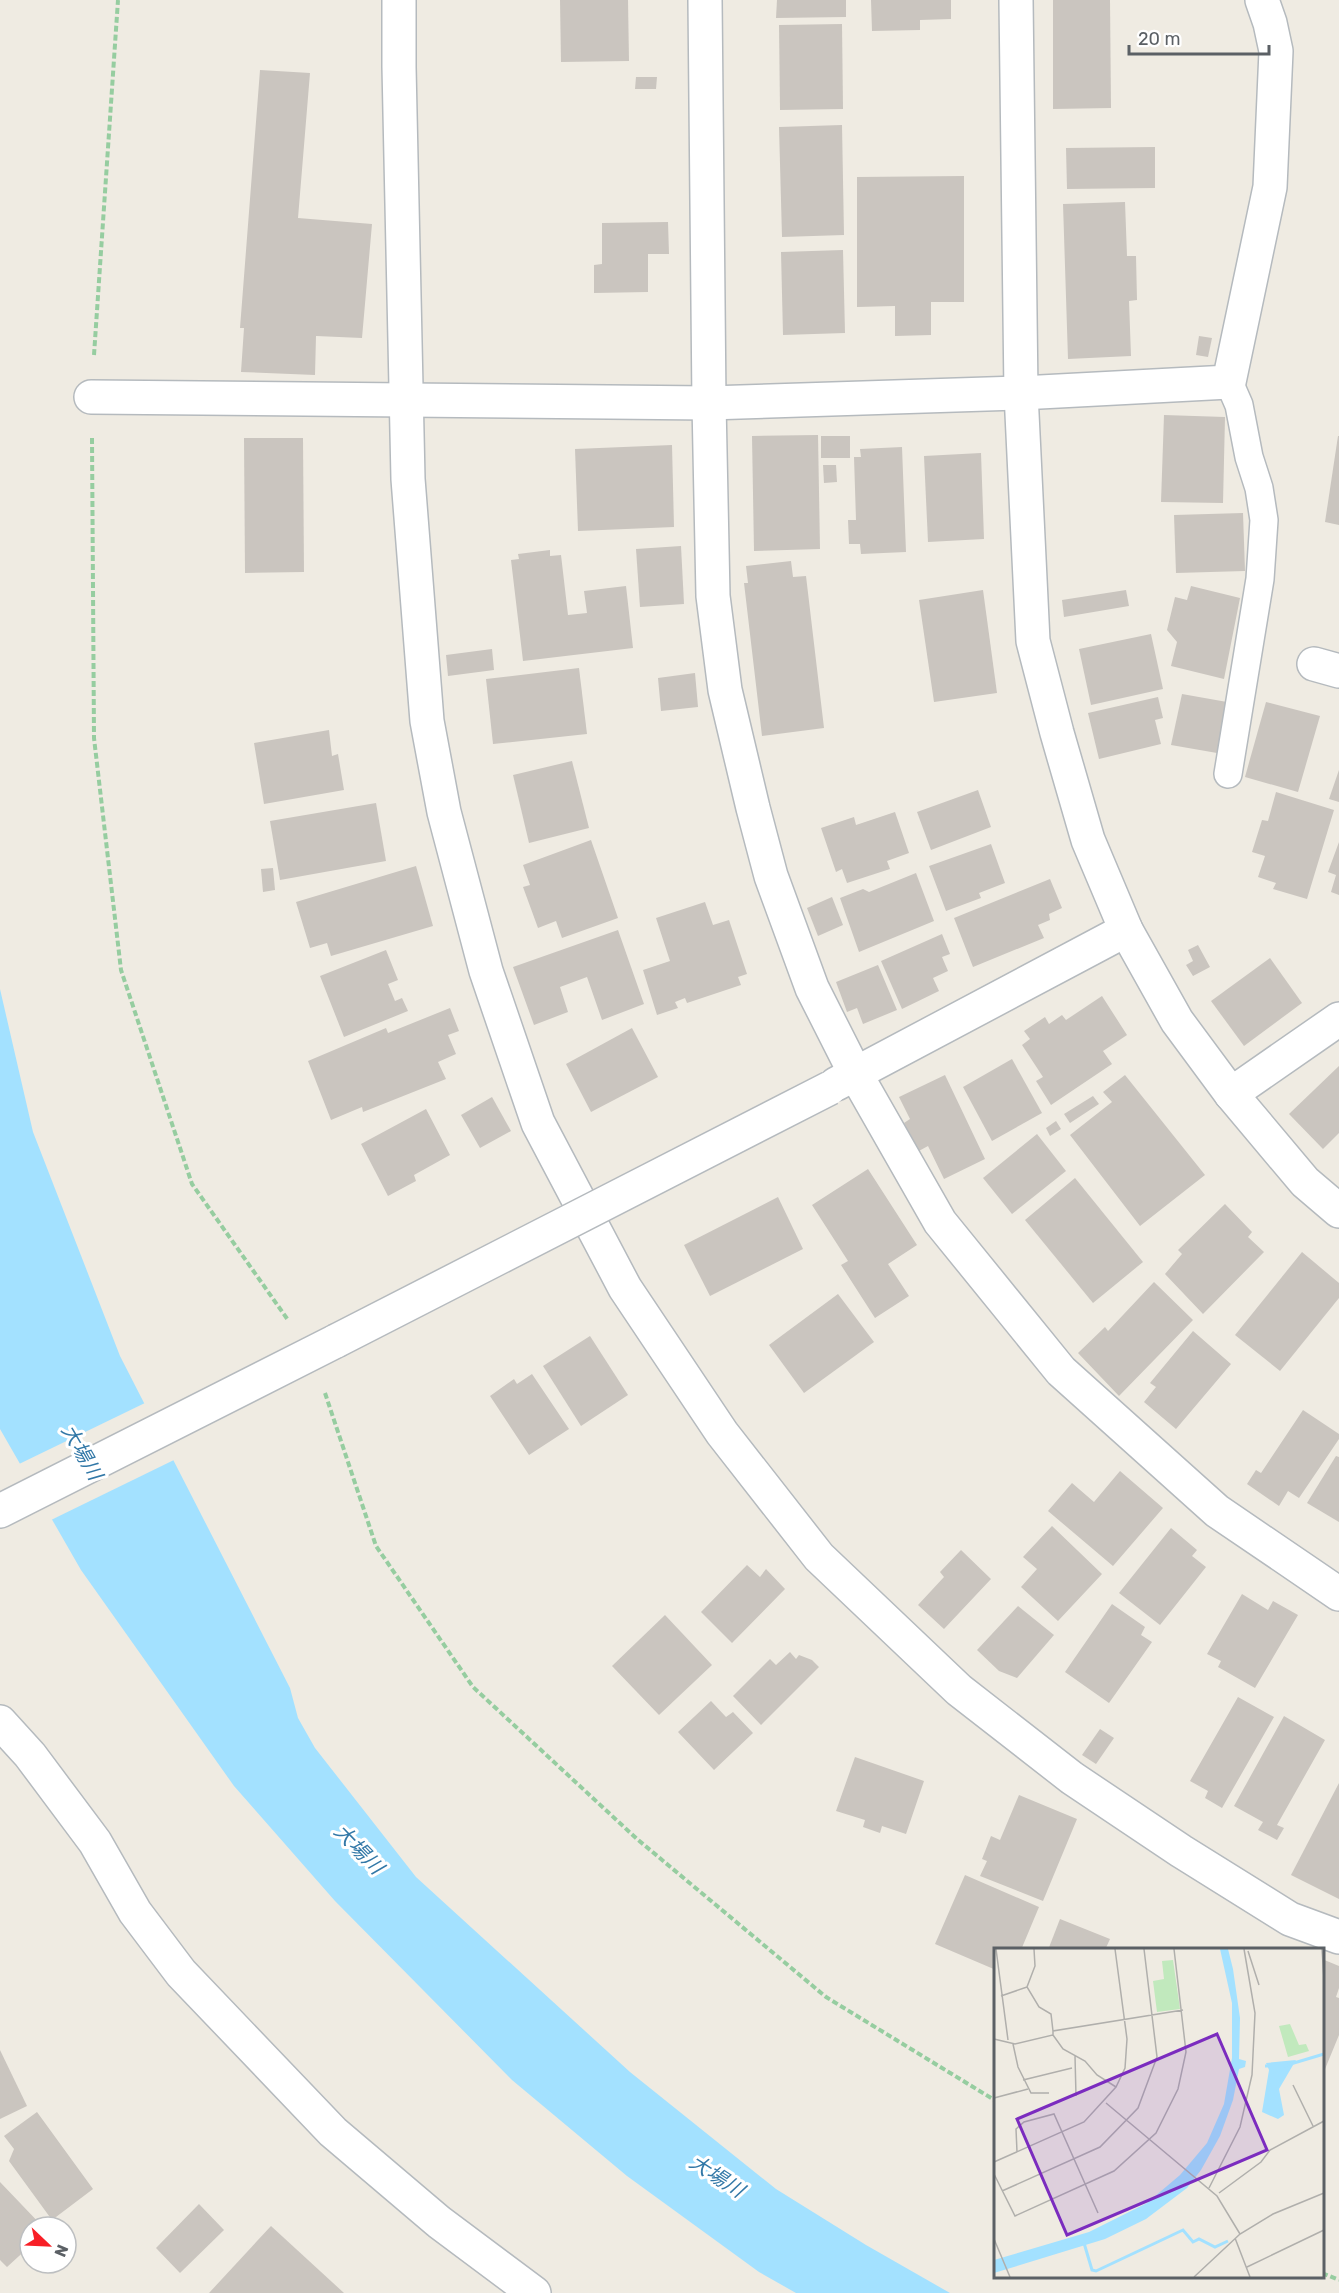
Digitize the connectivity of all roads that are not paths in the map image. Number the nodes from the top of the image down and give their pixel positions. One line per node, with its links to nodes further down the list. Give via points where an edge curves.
1 (399, 0): 8 (street)
2 (705, 0): 9 (street)
3 (1016, 0): 6 (street)
4 (1262, 0): 5 (street, via 1276,51 1270,187)
5 (1229, 382): 6 (street); 10 (lane, via 1239,405 1264,520 1260,579)
6 (1021, 393): 9 (street); 11 (street, via 1033,641 1088,840)
7 (91, 397): 8 (street)
8 (407, 400): 9 (street); 19 (street, via 408,479 428,721 458,870 486,971 538,1123 625,1288 722,1433 819,1557 959,1690 1072,1778 1181,1851 1290,1919)
9 (709, 403): 13 (street, via 713,596 726,690 771,876)
10 (1228, 774)
11 (1126, 930): 13 (street); 14 (street, via 1177,1022)
12 (1339, 1019): 14 (street)
13 (843, 1080): 16 (street, bridge); 17 (street, via 940,1222 1061,1371 1217,1512)
14 (1232, 1094): 15 (street, via 1305,1182)
15 (1339, 1211)
16 (0, 1511)
17 (1339, 1594)
18 (0, 1722): 20 (street, via 30,1755 95,1842 135,1912 181,1973 333,2132 440,2222)
19 (1339, 1937)
20 (534, 2293)

